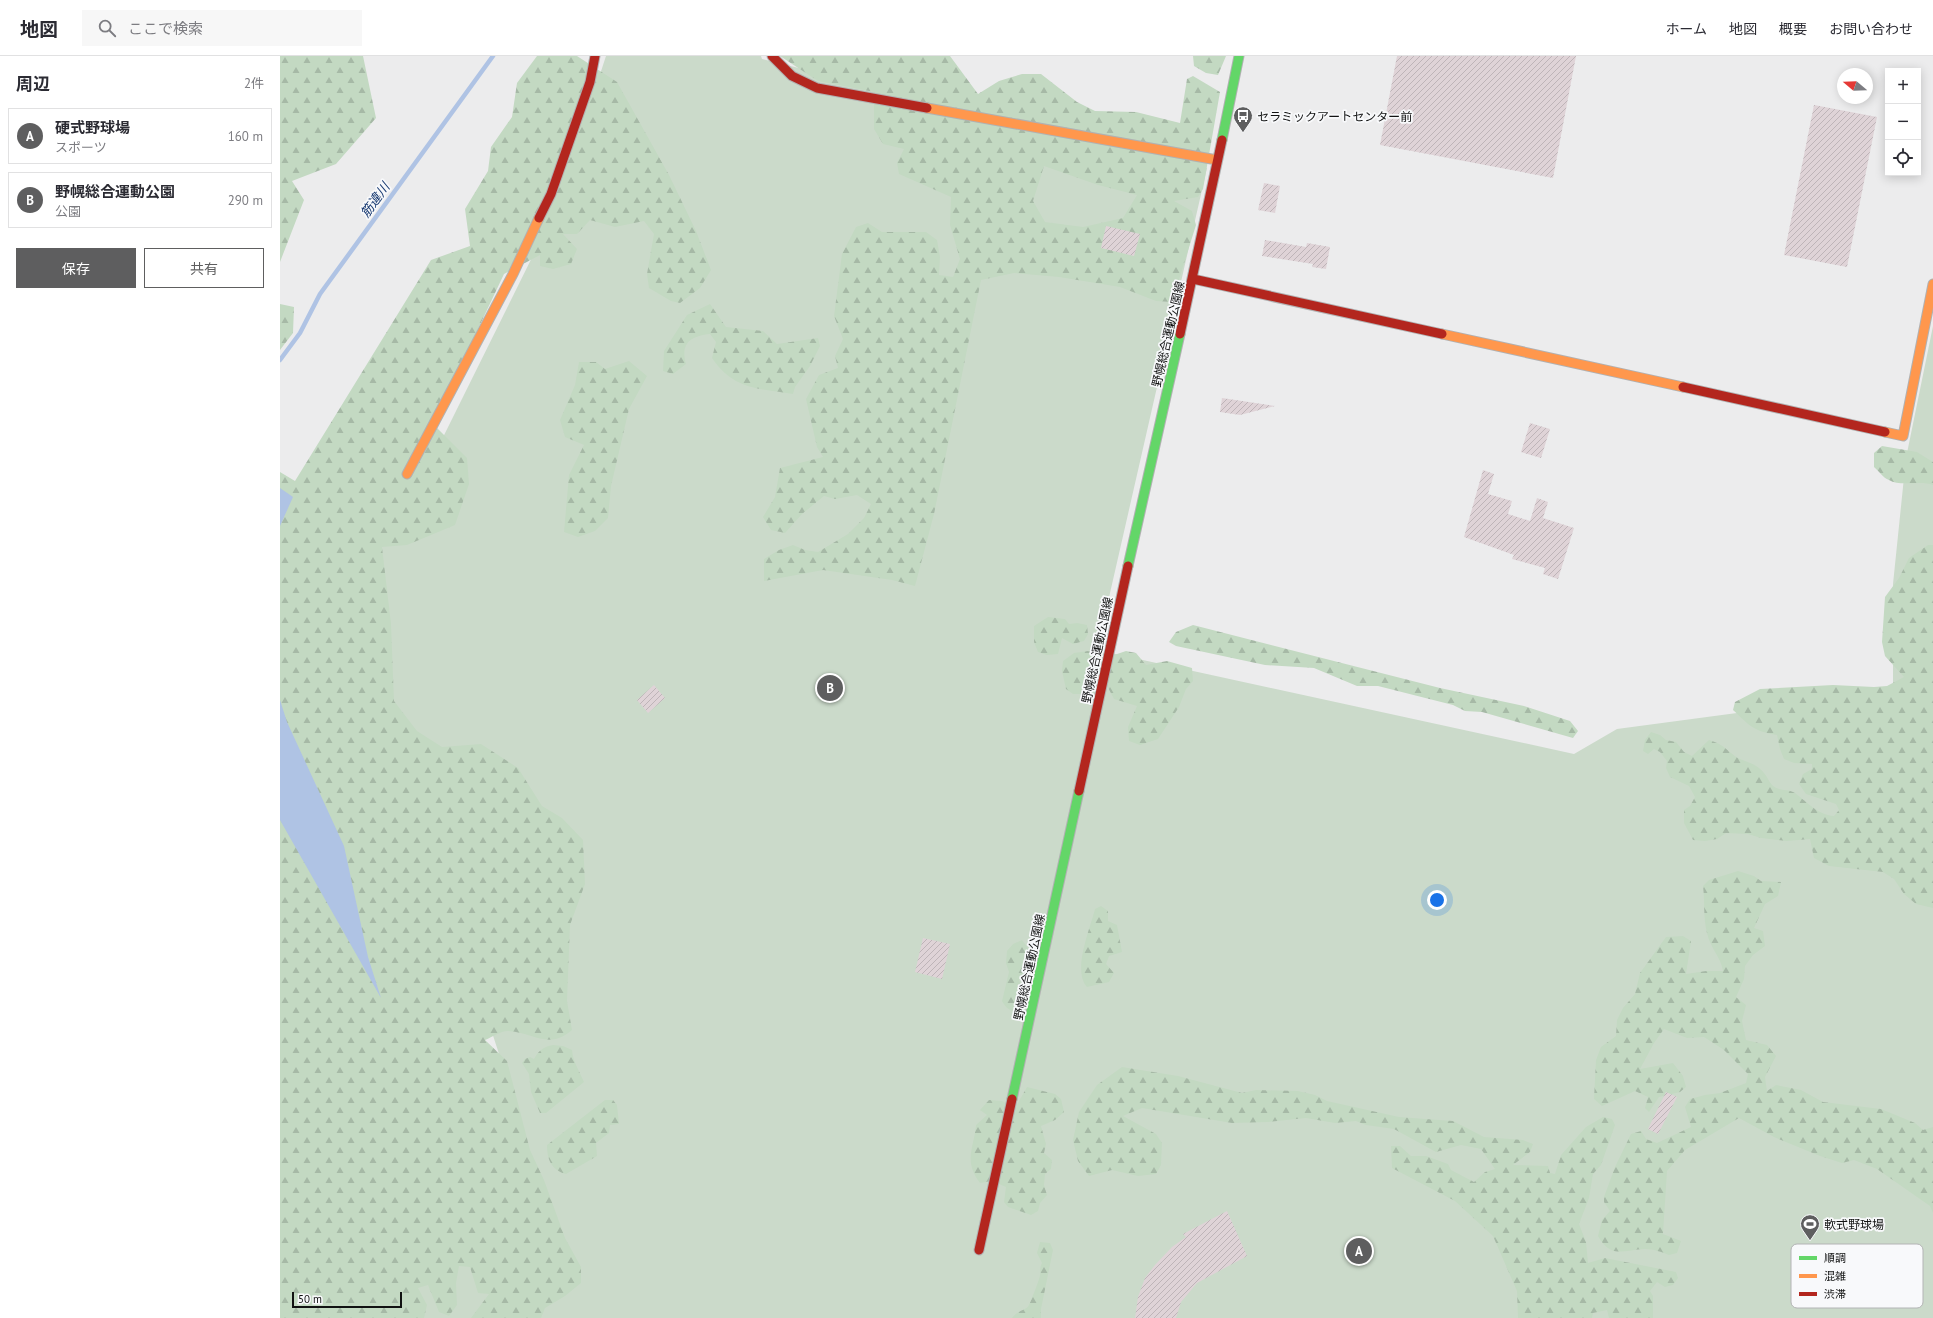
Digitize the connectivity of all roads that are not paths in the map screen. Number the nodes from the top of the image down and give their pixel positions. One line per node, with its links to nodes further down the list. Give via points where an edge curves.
1 (595, 56): 7 (street, via 590,82 551,194 513,274)
2 (772, 56): 4 (street, via 782,70 817,88)
3 (1239, 56): 4 (street, 野幌総合運動公園線)
4 (1217, 160): 5 (street, 野幌総合運動公園線)
5 (1193, 279): 6 (street, via 1903,436); 8 (street, 野幌総合運動公園線, via 1116,619)
6 (1933, 284)
7 (407, 474)
8 (979, 1250)

